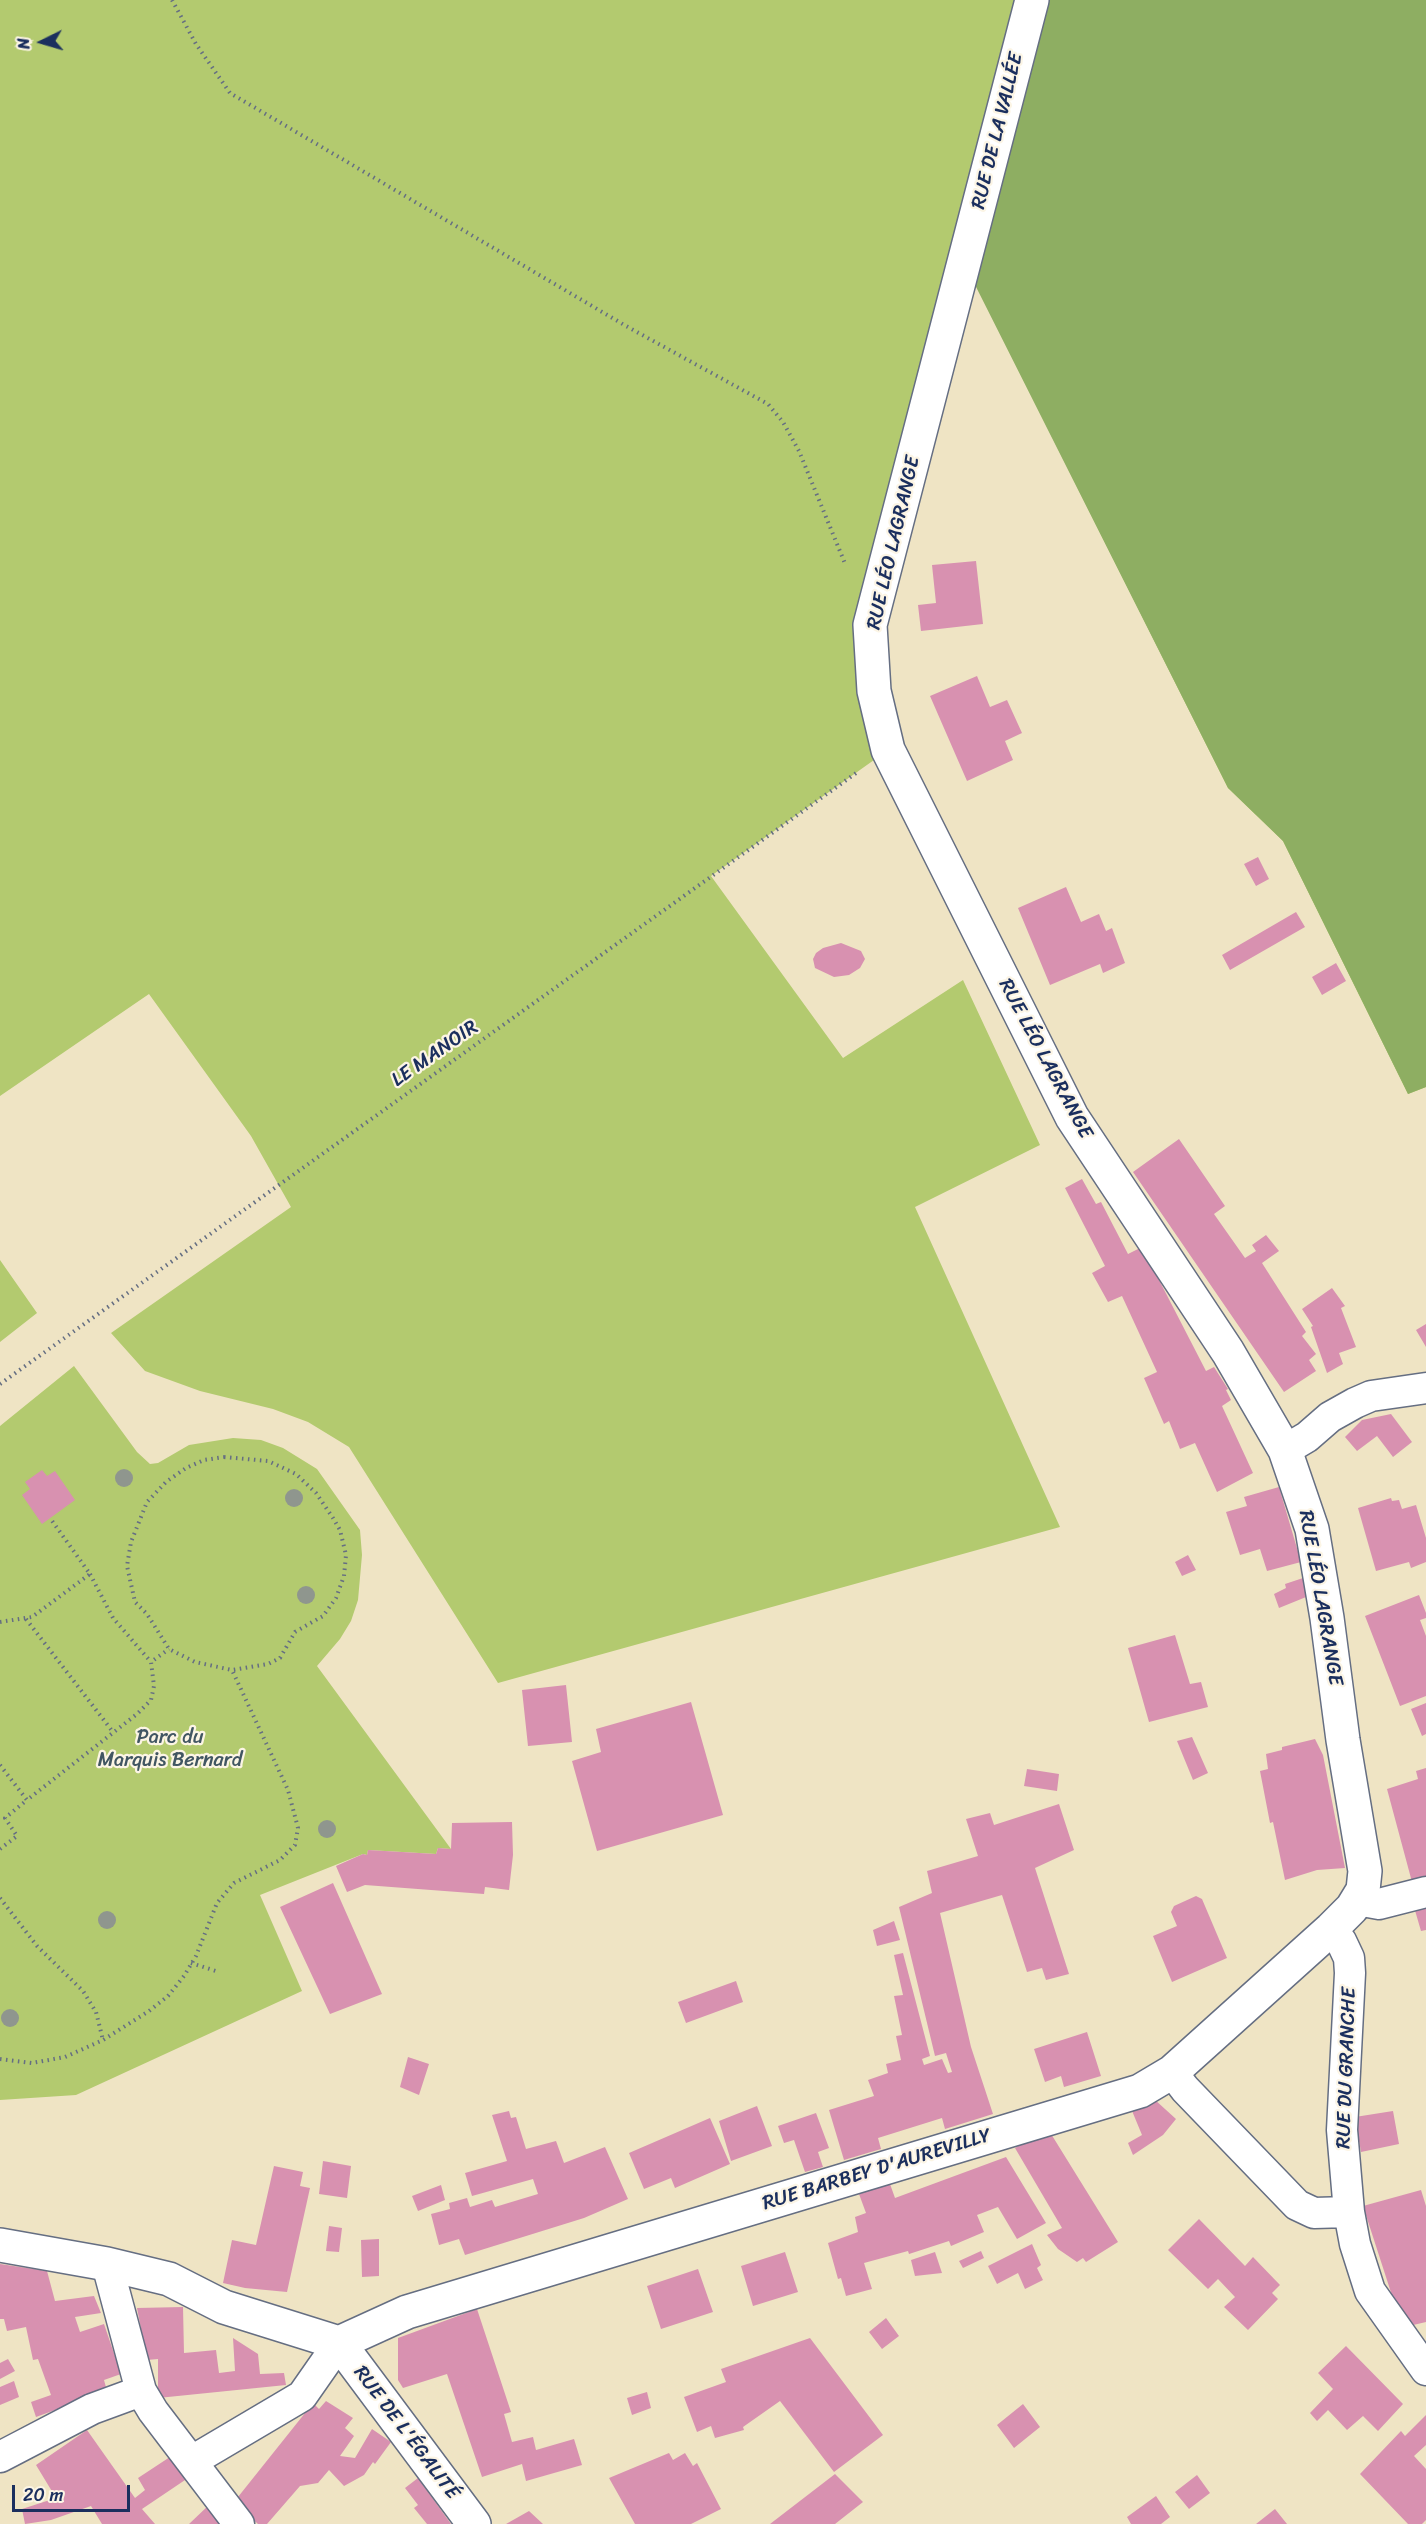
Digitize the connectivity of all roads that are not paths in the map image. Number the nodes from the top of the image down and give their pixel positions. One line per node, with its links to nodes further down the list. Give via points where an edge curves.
1 (1032, 0): 2 (street, RUE DE LA VALLÉE)
2 (964, 262): 4 (street, RUE LÉO LAGRANGE, via 870,625 874,691 888,750 1072,1117 1228,1352)
3 (1426, 1388): 4 (street, via 1371,1396 1355,1403)
4 (1286, 1450): 6 (street, RUE LÉO LAGRANGE, via 1312,1529 1327,1618 1365,1871 1363,1890)
5 (1426, 1892): 6 (street, via 1379,1904)
6 (1357, 1900): 7 (street, RUE BARBEY D'AUREVILLY)
7 (1331, 1929): 8 (street, RUE BARBEY D'AUREVILLY); 9 (street, RUE DU GRANCHE, via 1341,1941 1350,1973 1342,2130)
8 (1172, 2072): 9 (street, via 1297,2205 1314,2213); 12 (street, RUE BARBEY D'AUREVILLY, via 1140,2091 407,2312)
9 (1349, 2212): 13 (street, RUE DU GRANCHE, via 1364,2279)
10 (0, 2245): 11 (street)
11 (107, 2264): 12 (street, via 169,2279 224,2307); 14 (street)
12 (339, 2343): 16 (street, via 302,2396); 18 (street, RUE DE L'ÉGALITÉ)
13 (1426, 2370)
14 (141, 2391): 15 (street, via 92,2409); 16 (street)
15 (0, 2457)
16 (192, 2461): 17 (street)
17 (239, 2524)
18 (474, 2524)

